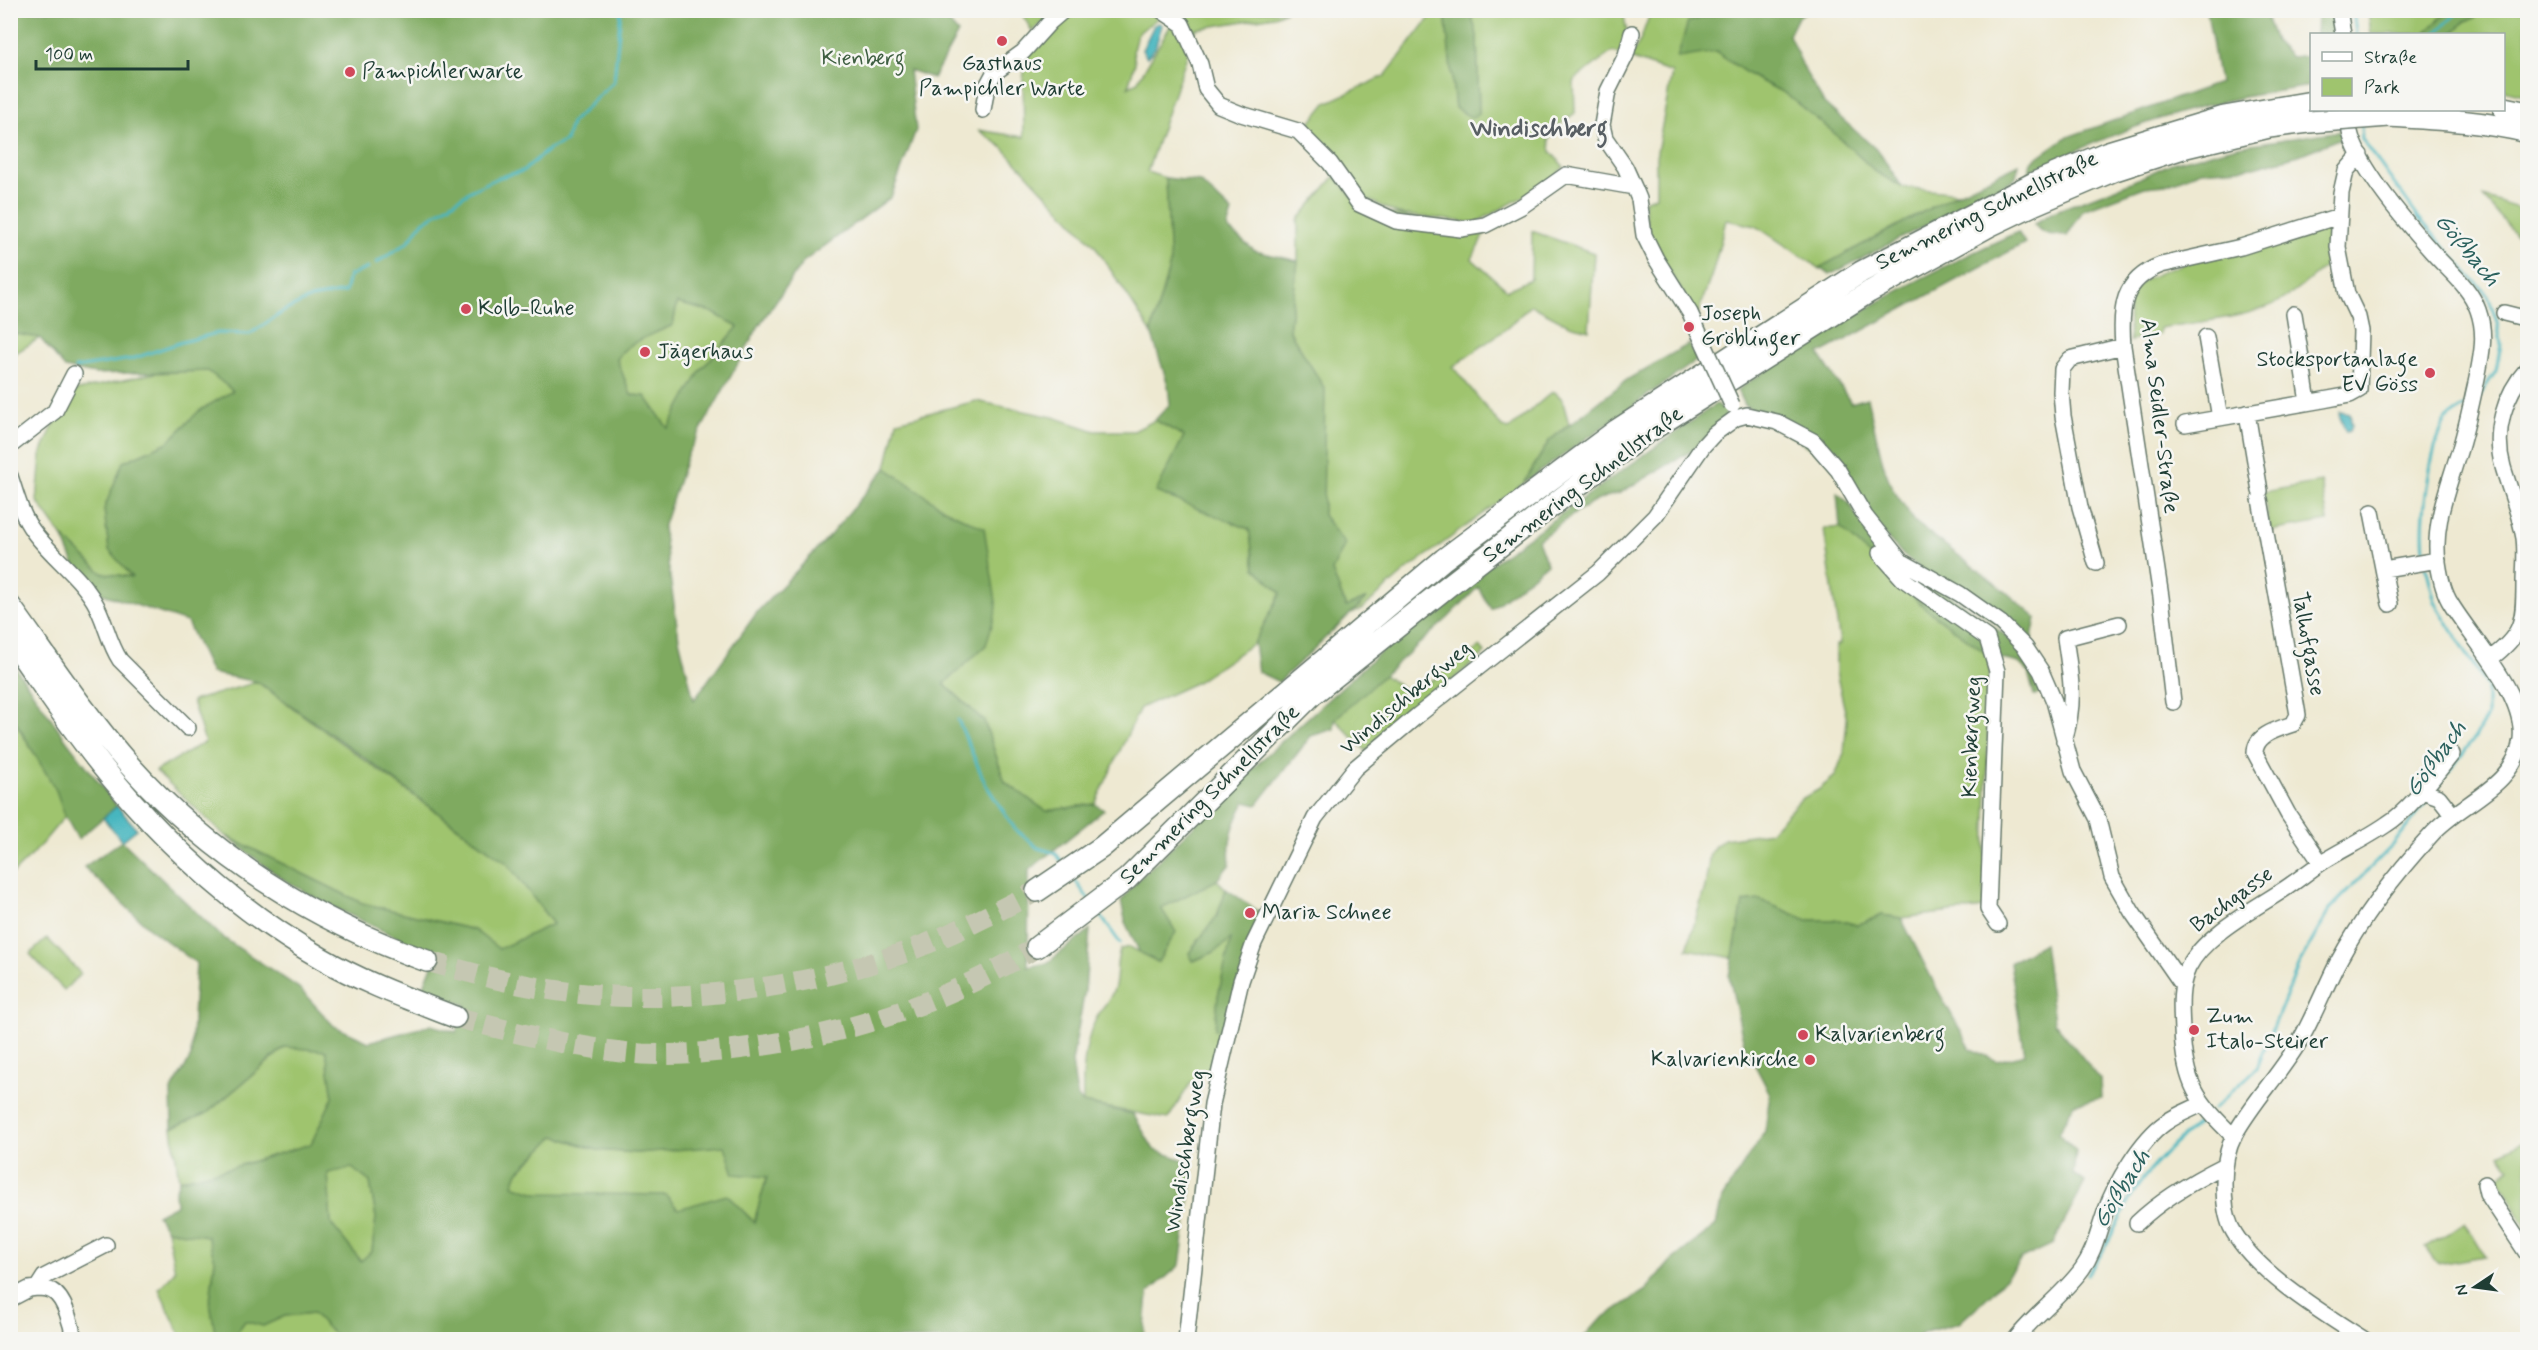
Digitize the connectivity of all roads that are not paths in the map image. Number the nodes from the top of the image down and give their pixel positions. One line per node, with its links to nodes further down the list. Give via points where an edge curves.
1 (1064, 10): 8 (street, via 1023,52 994,73 987,86)
2 (1161, 10): 14 (street, via 1182,24 1200,64 1206,89 1219,105 1298,131 1330,163 1359,204 1396,221 1461,229 1485,225 1522,207 1566,175)
3 (2339, 10): 5 (street)
4 (1632, 33): 14 (street, via 1626,56 1608,91 1602,125 1605,138)
5 (2343, 33)
6 (2505, 108): 11 (highway)
7 (2309, 109): 47 (highway, Semmering Schnellstraße, via 2224,117 2108,152 2034,183 1861,272 1617,430 1432,569 1189,775 1077,866); 49 (highway, Semmering Schnellstraße, via 2258,129 2115,170 1989,226 1869,292 1643,435 1313,694 1127,879)
8 (983, 110)
9 (2332, 111): 12 (highway, Semmering Schnellstraße, bridge, via 2458,121)
10 (2348, 111): 13 (street, via 2351,134)
11 (2528, 113)
12 (2528, 132)
13 (2360, 155): 15 (street, via 2346,171); 32 (street, via 2402,215 2468,290 2485,319 2474,391)
14 (1634, 187): 24 (street, bridge, via 1644,235 1690,313)
15 (2339, 216): 20 (street, Alma Seidler-Straße, via 2241,247 2148,270 2127,292 2123,305); 23 (street, via 2338,247 2347,294 2361,330 2359,390)
16 (2504, 313): 18 (street)
17 (2294, 314): 23 (street)
18 (2528, 319)
19 (2206, 337): 26 (street)
20 (2123, 346): 33 (street, via 2070,358 2062,369 2063,416 2080,507); 40 (street, Alma Seidler-Straße)
21 (2528, 368): 39 (street, via 2503,410 2500,447 2524,540 2524,614 2518,632)
22 (74, 374): 28 (street, via 55,411)
23 (2308, 402): 25 (street)
24 (1739, 413): 31 (street, Kienbergweg, via 1777,422 1813,441 1839,471); 63 (street, Windischbergweg, via 1703,446 1655,516 1607,564 1355,768 1315,819 1254,943 1241,981 1212,1104)
25 (2247, 413): 26 (street); 46 (street, Talhofgasse, via 2298,715 2293,724 2266,734 2254,753)
26 (2220, 418): 27 (street)
27 (2184, 424)
28 (10, 446)
29 (10, 476): 41 (street, via 33,531 94,601 120,660)
30 (2372, 512): 34 (street)
31 (1875, 529): 42 (street, Kienbergweg, via 1901,561 1960,594 2001,623 2025,647 2054,701); 48 (street, Kienbergweg, via 1881,553 1903,579 1987,638 1994,654 1997,671 1988,909)
32 (2429, 562): 34 (street); 39 (street, via 2449,602)
33 (2096, 563)
34 (2384, 569): 35 (street)
35 (2390, 604)
36 (10, 606): 50 (highway, via 88,715 130,766 181,818 284,894 336,924)
37 (2119, 624): 42 (street, via 2065,638 2073,697 2072,717)
38 (10, 639): 52 (highway, via 114,781 164,836 221,889 322,959 382,989)
39 (2490, 659): 45 (street, via 2517,712 2521,740 2501,780)
40 (2173, 702)
41 (188, 728)
42 (2064, 741): 51 (street, Kienbergweg, via 2073,771 2098,819 2115,884)
43 (2452, 754): 44 (street, Bachgasse)
44 (2429, 793): 45 (street); 46 (street, Bachgasse, via 2389,824)
45 (2453, 815): 54 (street, via 2384,888 2337,964 2292,1056)
46 (2321, 863): 51 (street, Bachgasse, via 2207,942 2189,966)
47 (1037, 891)
48 (1998, 924)
49 (1037, 947)
50 (427, 961)
51 (2182, 984): 53 (street, Bachgasse, via 2185,1065)
52 (455, 1017)
53 (2204, 1106): 54 (street, Bachgasse); 64 (street, via 2164,1123 2147,1141 2123,1173 2106,1208 2095,1247 2082,1269)
54 (2234, 1137): 55 (street)
55 (2224, 1165): 57 (street, via 2173,1194); 65 (street, via 2230,1226 2252,1257 2328,1317)
56 (2484, 1184): 59 (street)
57 (2137, 1223)
58 (106, 1245): 60 (street, via 44,1278)
59 (2528, 1255)
60 (37, 1288): 61 (street); 62 (street, via 52,1291 58,1298)
61 (10, 1299)
62 (74, 1340)
63 (1186, 1340)
64 (2015, 1340)
65 (2365, 1340)

